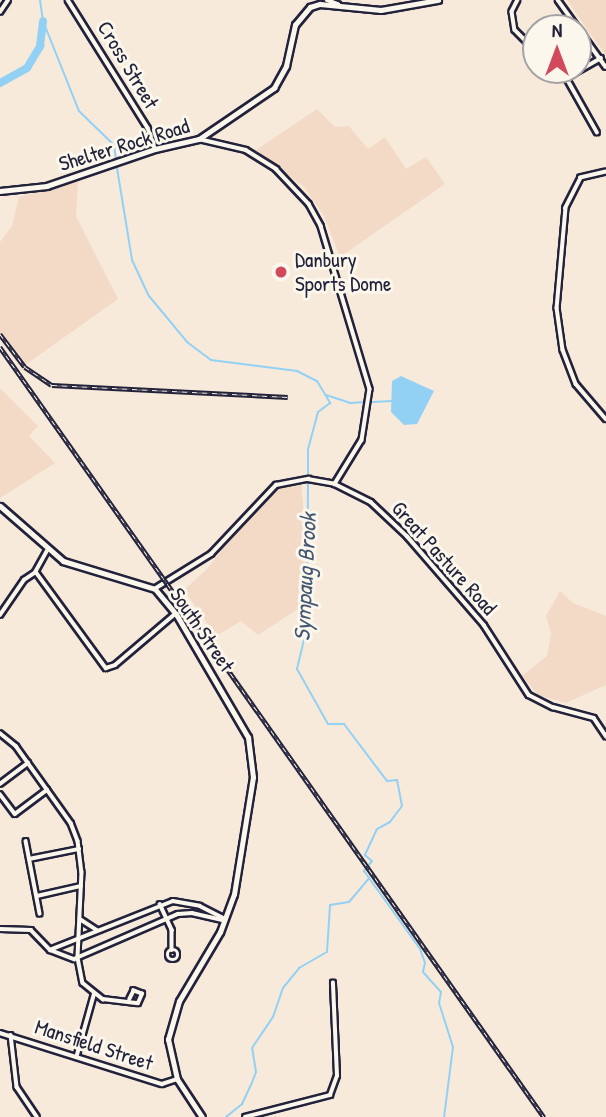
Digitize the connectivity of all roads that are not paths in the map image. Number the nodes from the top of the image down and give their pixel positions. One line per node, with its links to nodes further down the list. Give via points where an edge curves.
1 (8, 0): 10 (street)
2 (68, 0): 8 (street, Cross Street)
3 (75, 0): 8 (street)
4 (327, 0): 9 (street)
5 (438, 0): 9 (street, Shelter Rock Road, via 381,10)
6 (518, 0): 11 (street, via 512,12 515,30)
7 (558, 0): 12 (street)
8 (75, 6): 18 (street, Cross Street, via 111,75 148,128)
9 (343, 7): 17 (street, Shelter Rock Road, via 320,4 303,12 274,88)
10 (0, 12)
11 (522, 37)
12 (601, 58): 13 (street); 14 (street)
13 (592, 63)
14 (606, 67)
15 (569, 84): 16 (street)
16 (597, 133)
17 (199, 139): 18 (street, Shelter Rock Road); 22 (street, via 258,156 291,183 321,226 370,389 362,440)
18 (155, 149): 20 (street, Shelter Rock Road, via 47,186)
19 (606, 172): 21 (street, via 581,178 566,208 557,308 563,350 576,384)
20 (0, 191)
21 (606, 419)
22 (335, 484): 26 (street, Great Pasture Road, via 308,479 276,485 211,554); 30 (street, Great Pasture Road, via 387,514 497,645 528,695 553,708 594,719)
23 (0, 506): 24 (main road, South Street)
24 (48, 550): 25 (street); 26 (main road, South Street, via 80,569)
25 (36, 572): 27 (street, via 106,668); 28 (street, via 24,580)
26 (155, 589): 27 (main road, South Street)
27 (176, 614): 44 (main road, South Street, via 240,719 253,756 237,879)
28 (0, 615)
29 (0, 733): 31 (street)
30 (606, 736)
31 (28, 763): 32 (street); 33 (street)
32 (0, 784)
33 (47, 790): 34 (street, via 15,814); 36 (street, via 71,823)
34 (0, 794)
35 (26, 841): 37 (street)
36 (79, 849): 37 (street); 38 (street)
37 (30, 859): 39 (street)
38 (81, 887): 39 (street); 42 (street)
39 (37, 896): 41 (street)
40 (160, 904): 43 (street); 44 (street, via 191,904); 46 (street)
41 (40, 915)
42 (80, 919): 46 (street); 47 (street)
43 (168, 919): 44 (street, via 192,913); 49 (street); 50 (street)
44 (225, 920): 57 (main road, South Street, via 173,1013 169,1052)
45 (0, 929): 48 (street, via 30,930)
46 (97, 930): 47 (street)
47 (79, 937): 48 (street); 50 (street)
48 (50, 950): 50 (street, via 62,958)
49 (172, 950)
50 (78, 958): 52 (street, via 83,983)
51 (333, 983): 60 (street, via 337,1076 330,1095)
52 (94, 995): 53 (street); 56 (street)
53 (130, 999)
54 (0, 1033): 55 (street, Mansfield Street)
55 (11, 1035): 56 (street, Mansfield Street); 58 (street, via 17,1087)
56 (78, 1055): 57 (street, Mansfield Street, via 162,1084)
57 (177, 1079): 59 (main road)
58 (37, 1117)
59 (202, 1117)
60 (245, 1117)

